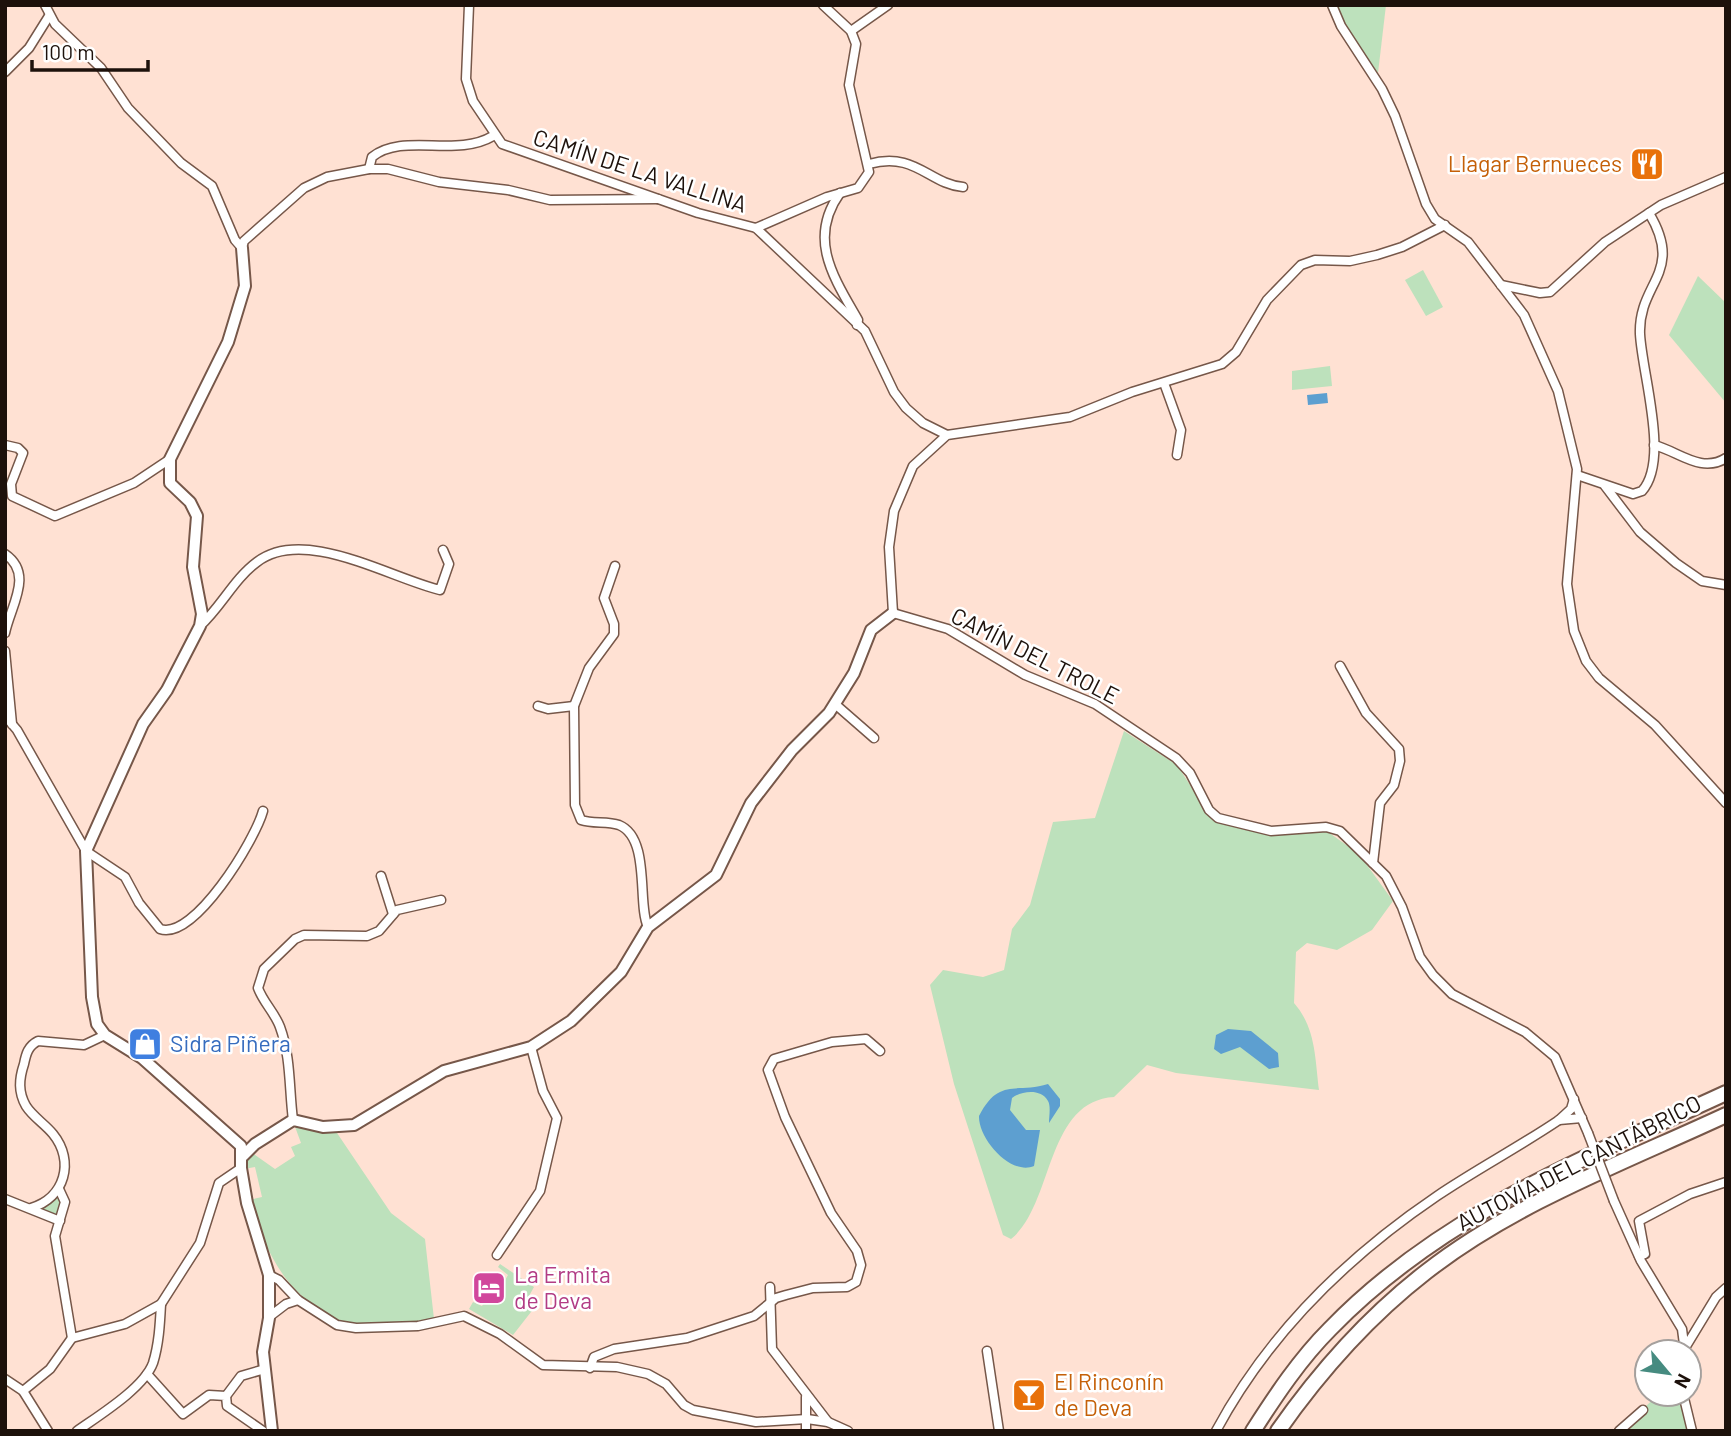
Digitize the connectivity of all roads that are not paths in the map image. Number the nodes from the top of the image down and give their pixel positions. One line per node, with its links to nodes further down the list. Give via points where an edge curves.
1 (45, 5): 6 (street)
2 (468, 5): 9 (street, CAMÍN DE LA VALLINA, via 466,79)
3 (823, 5): 7 (street)
4 (888, 5): 7 (street)
5 (1332, 5): 17 (street, via 1356,53 1382,89 1426,204)
6 (49, 16): 8 (street, via 29,48); 19 (street, via 101,68 128,108 181,163 212,186)
7 (851, 31): 10 (street, via 856,52 850,98)
8 (5, 72)
9 (493, 136): 11 (street, via 457,146 387,149 372,157); 15 (street, CAMÍN DE LA VALLINA, via 512,150)
10 (869, 164): 13 (street, via 911,164); 14 (street, via 862,186)
11 (369, 169): 15 (street, via 550,200); 19 (street, via 327,177 304,188 244,241)
12 (1726, 177): 16 (street)
13 (963, 187)
14 (840, 193): 18 (street); 21 (street, via 828,218 823,245)
15 (658, 199): 18 (street, CAMÍN DE LA VALLINA)
16 (1649, 213): 20 (street, via 1605,242 1550,292); 25 (street, via 1665,260 1641,319)
17 (1445, 225): 20 (street, via 1468,242); 22 (street, via 1377,255 1301,265 1267,300 1228,360)
18 (756, 228): 21 (street, CAMÍN DE LA VALLINA)
19 (242, 248): 28 (street, via 245,286 228,342)
20 (1501, 285): 29 (street, via 1524,315 1553,379)
21 (857, 324): 23 (street, CAMÍN DE LA VALLINA, via 906,408 922,423)
22 (1164, 383): 23 (street, via 1070,417); 26 (street, via 1181,430)
23 (947, 435): 36 (street, via 914,466 894,511 889,547)
24 (5, 445): 31 (street, via 23,453)
25 (1654, 445): 27 (street, via 1696,462); 30 (street, via 1652,474 1643,491 1633,494)
26 (1177, 455)
27 (1726, 458)
28 (170, 459): 31 (street, via 134,483 61,516 43,513); 37 (street, via 170,483 197,516 193,567)
29 (1577, 475): 30 (street); 47 (street, via 1567,584 1574,631 1586,661 1599,678 1655,725)
30 (1605, 486): 35 (street, via 1640,532 1676,563 1702,580)
31 (8, 494)
32 (443, 550): 37 (street, via 449,564 440,590 364,562 289,549 268,555 252,566)
33 (5, 554): 38 (street, via 18,565 20,578)
34 (615, 566): 43 (street, via 604,598 614,634 589,668)
35 (1726, 585)
36 (893, 613): 41 (street, via 871,630 854,673); 50 (street, CAMÍN DEL TROLE, via 948,629 1025,675 1095,704 1176,758 1218,818 1271,831 1326,827 1350,838)
37 (200, 626): 49 (street, via 167,690 143,724)
38 (5, 633)
39 (5, 651): 45 (street)
40 (1340, 666): 50 (street, via 1367,713 1399,749 1394,785 1380,803)
41 (835, 704): 46 (street); 54 (street, via 757,794 716,875)
42 (538, 706): 43 (street)
43 (574, 706): 54 (street, via 576,811 585,821 615,824 629,832 637,849)
44 (5, 716): 45 (street)
45 (12, 724): 49 (street)
46 (874, 738)
47 (1726, 803)
48 (262, 811): 49 (street, via 228,878 186,923 172,931 154,924 120,873)
49 (86, 850): 55 (street, via 92,997 97,1024)
50 (1373, 863): 59 (street, CAMÍN DEL TROLE, via 1396,894 1420,957 1433,975 1452,994 1538,1042 1555,1057)
51 (381, 876): 53 (street)
52 (440, 900): 53 (street, via 410,905)
53 (393, 914): 63 (street, via 379,931 367,936 304,935 295,939 260,976 258,988 280,1028)
54 (648, 927): 56 (street, via 621,972 595,1000)
55 (106, 1035): 64 (street, via 142,1058 234,1137); 67 (street, via 84,1045 38,1041 27,1051 20,1089 27,1106 61,1147 66,1164)
56 (531, 1046): 63 (street, via 444,1071 354,1125 323,1127); 72 (street, via 537,1073 557,1118 540,1191)
57 (880, 1051): 79 (street, via 866,1040 832,1042 774,1059 768,1070 801,1153 831,1213 857,1251 859,1275 847,1287 804,1290 776,1298)
58 (1726, 1093): 104 (highway, AUTOVÍA DEL CANTÁBRICO, via 1551,1173 1489,1205 1431,1243 1329,1329 1284,1382)
59 (1574, 1099): 61 (street, CAMÍN DEL TROLE); 62 (street, via 1571,1109)
60 (1726, 1115): 71 (highway, AUTOVÍA DEL CANTÁBRICO, via 1562,1191)
61 (1582, 1118): 62 (street); 73 (street, CAMÍN DEL TROLE, bridge)
62 (1559, 1119): 103 (street, via 1439,1195 1354,1258 1274,1345)
63 (293, 1120): 64 (street)
64 (243, 1156): 65 (street)
65 (241, 1168): 74 (street); 78 (street, via 219,1183 200,1243)
66 (1726, 1182): 73 (street, via 1690,1194 1639,1221 1645,1254)
67 (59, 1189): 69 (street); 70 (street, via 65,1202)
68 (5, 1199): 69 (street)
69 (31, 1208): 70 (street)
70 (60, 1221): 81 (street, via 55,1236)
71 (1466, 1243): 105 (highway, AUTOVÍA DEL CANTÁBRICO, via 1426,1271 1349,1342); 106 (highway, via 1352,1348)
72 (497, 1255)
73 (1639, 1256): 82 (street, CAMÍN DEL TROLE)
74 (269, 1275): 77 (street); 80 (street)
75 (769, 1287): 79 (street)
76 (1726, 1288): 83 (street)
77 (299, 1300): 80 (street); 85 (street, via 328,1321 350,1327 418,1326 471,1318 543,1365)
78 (162, 1304): 81 (street, via 125,1324); 87 (street)
79 (769, 1307): 85 (street, via 687,1338 602,1353 594,1357); 91 (street, via 772,1349 792,1371)
80 (268, 1318): 86 (street, via 263,1339)
81 (72, 1338): 89 (street, via 50,1369)
82 (1683, 1338)
83 (1692, 1338)
84 (987, 1351): 102 (street)
85 (590, 1368): 94 (street, via 628,1368 648,1374 666,1384 684,1405 705,1413 774,1423)
86 (265, 1369): 90 (street, via 242,1376); 100 (street)
87 (147, 1374): 90 (street, via 183,1414 209,1395); 98 (street, via 113,1406)
88 (5, 1379): 89 (street)
89 (23, 1391): 97 (street)
90 (226, 1396): 99 (street, via 226,1406)
91 (806, 1397): 94 (street); 95 (street)
92 (1686, 1408): 108 (street)
93 (1643, 1410): 107 (street)
94 (807, 1419): 95 (street); 101 (street)
95 (828, 1422): 96 (street)
96 (840, 1430)
97 (48, 1431)
98 (76, 1431)
99 (263, 1431)
100 (272, 1431)
101 (806, 1431)
102 (999, 1431)
103 (1216, 1431)
104 (1253, 1431)
105 (1278, 1431)
106 (1287, 1431)
107 (1619, 1431)
108 (1692, 1431)

